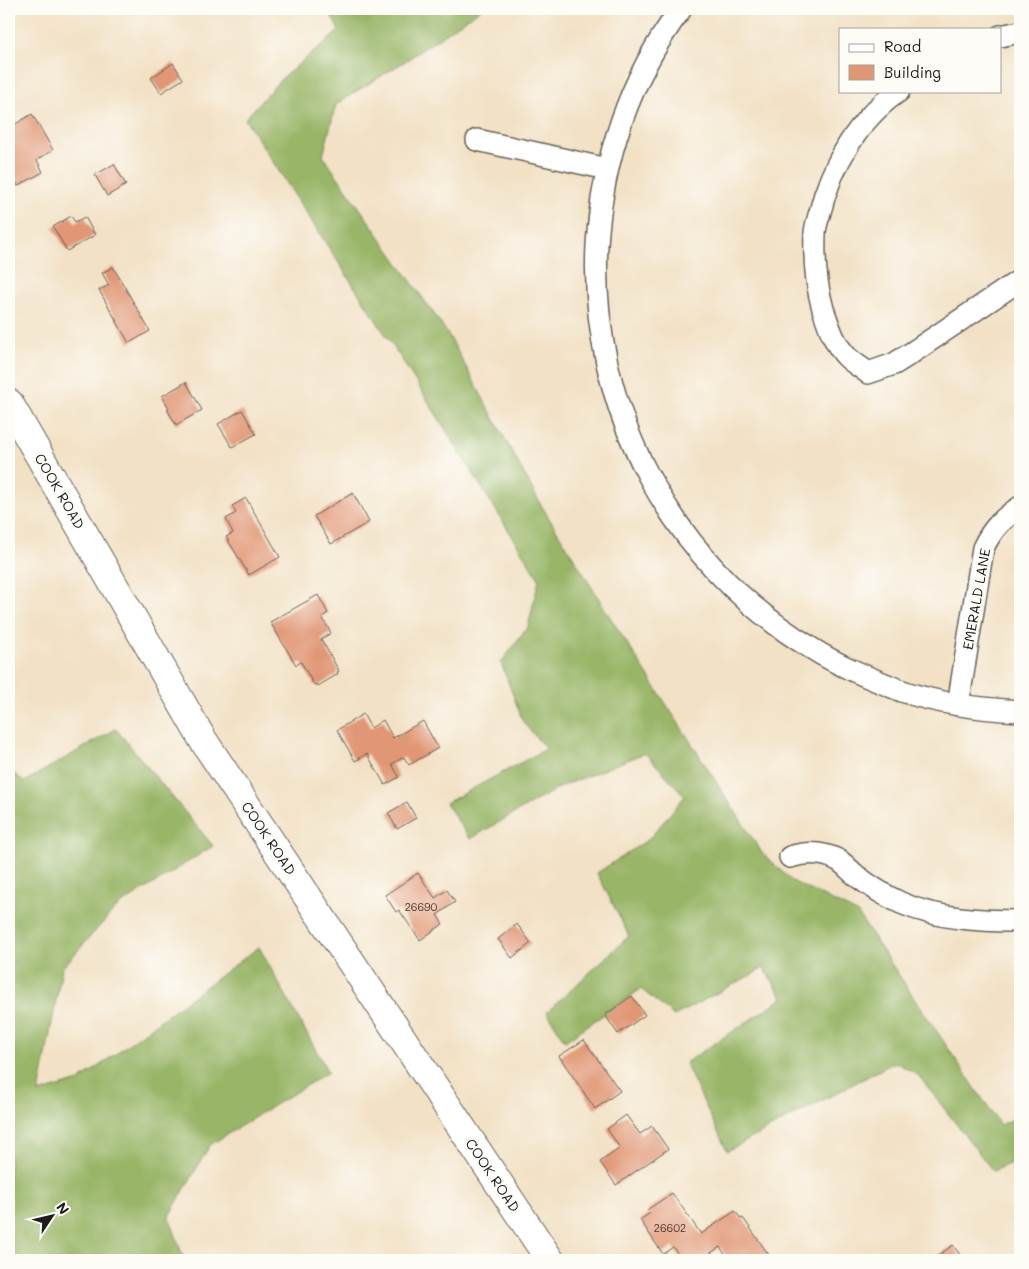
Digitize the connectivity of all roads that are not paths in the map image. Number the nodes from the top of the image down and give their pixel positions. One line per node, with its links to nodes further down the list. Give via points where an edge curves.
1 (681, 9): 6 (street, via 652,53 636,85 620,122)
2 (1020, 32): 3 (street)
3 (1002, 36)
4 (898, 92): 7 (street, via 860,127 825,191 815,233 816,277 828,324 836,341 847,356 868,373 894,364)
5 (477, 140): 6 (street)
6 (607, 169): 10 (street, via 599,216 596,267 598,314 604,348 611,382 629,436 668,510 724,579 781,628 812,649 904,692)
7 (1020, 280)
8 (9, 403): 14 (street, COOK ROAD, via 204,740)
9 (1020, 508): 10 (street, EMERALD LANE, via 996,526 983,548)
10 (958, 705): 11 (street)
11 (1020, 711)
12 (790, 858): 13 (street, via 806,852 838,860 900,903 928,912)
13 (1020, 921)
14 (550, 1260)

